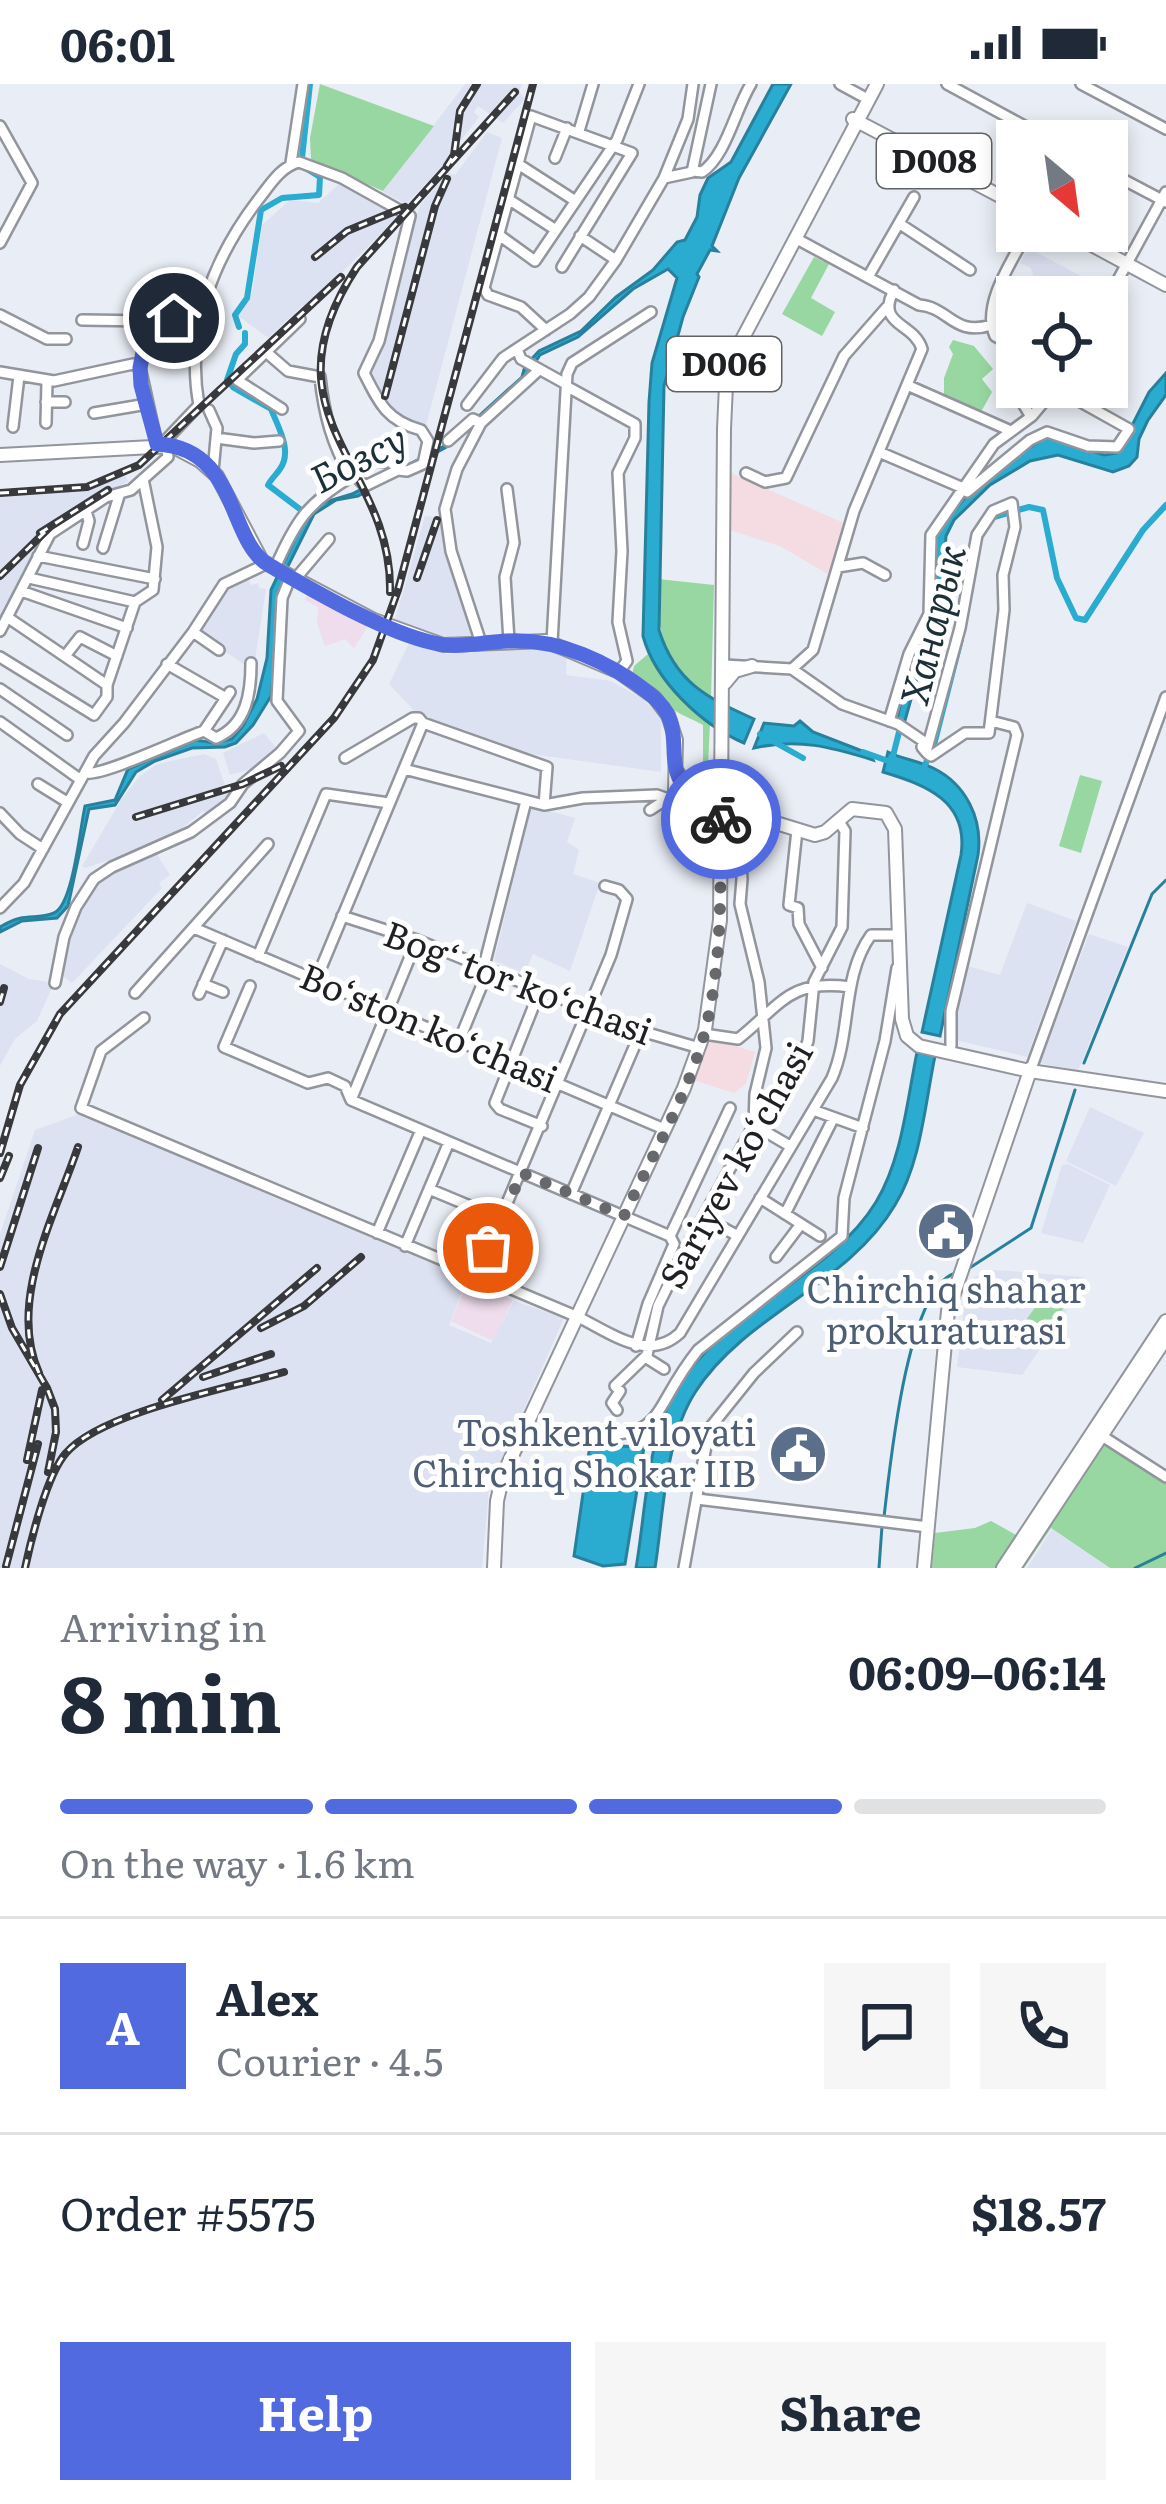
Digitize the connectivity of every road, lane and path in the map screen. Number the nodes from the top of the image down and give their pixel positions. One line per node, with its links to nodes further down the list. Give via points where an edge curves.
1 (303, 84): 20 (street)
2 (593, 84): 17 (street)
3 (623, 84): 10 (street)
4 (693, 84): 23 (street)
5 (711, 84): 22 (street)
6 (751, 84): 22 (street, via 717,158)
7 (839, 84): 11 (street)
8 (946, 84): 13 (street)
9 (1081, 84): 16 (street)
10 (638, 87): 18 (street)
11 (869, 88): 12 (main road, D006)
12 (854, 119): 25 (main road, D008); 34 (main road, D006); 127 (main road, D006, via 721,373)
13 (1013, 120)
14 (0, 126): 35 (street, via 32,182)
15 (567, 128): 17 (street); 19 (street); 21 (street, via 531,116)
16 (1166, 129)
17 (579, 131): 18 (street)
18 (614, 144): 29 (street); 33 (street, via 632,153)
19 (555, 158)
20 (295, 163): 84 (street, via 227,241 198,333 199,405); 90 (street, via 342,178 410,216 364,374 381,409 425,432 423,464)
21 (518, 164): 28 (street); 29 (street)
22 (693, 171): 23 (street)
23 (664, 178): 38 (street)
24 (1128, 181): 27 (street)
25 (996, 194)
26 (914, 197): 30 (street)
27 (1165, 198): 39 (street)
28 (508, 199): 31 (street); 32 (street)
29 (574, 200): 31 (street)
30 (900, 224): 41 (street); 43 (street)
31 (556, 230): 32 (street, via 536,261)
32 (499, 235): 54 (street, via 484,288)
33 (580, 236): 38 (street); 40 (street)
34 (795, 238): 43 (street); 119 (main road, D006, via 727,378)
35 (0, 243)
36 (1017, 252): 53 (street)
37 (1105, 252): 39 (main road)
38 (616, 260): 54 (street, via 590,297)
39 (1126, 263): 42 (street); 44 (main road)
40 (562, 266)
41 (970, 270)
42 (1119, 276)
43 (868, 277): 45 (street)
44 (1166, 285)
45 (894, 290): 46 (street); 53 (street, via 956,325)
46 (887, 307): 65 (street, via 922,345); 91 (street, via 844,356 786,478 765,482)
47 (651, 312): 64 (street, via 572,363)
48 (0, 315): 56 (street, via 40,337)
49 (174, 318): 52 (street)
50 (300, 319): 57 (street)
51 (82, 320): 52 (street)
52 (149, 321): 59 (street)
53 (991, 326): 55 (street)
54 (546, 330): 58 (street)
55 (996, 336)
56 (66, 339)
57 (266, 352): 73 (street, via 237,380); 105 (street, via 288,370 320,377 325,419 351,477 304,512)
58 (519, 354): 60 (street); 69 (street, via 503,358)
59 (140, 368): 63 (street); 68 (street)
60 (537, 369): 64 (street); 77 (street)
61 (0, 372): 62 (street)
62 (19, 376): 63 (street); 79 (street)
63 (47, 381): 66 (street)
64 (566, 385): 118 (street); 130 (street, via 632,421 634,438 618,473 617,619 628,661)
65 (907, 386): 80 (street); 85 (street)
66 (46, 402): 67 (street); 78 (street)
67 (65, 403)
68 (147, 404): 75 (street); 84 (street)
69 (467, 405)
70 (1025, 408): 76 (street)
71 (1038, 408): 76 (street)
72 (1094, 408): 97 (street, via 1129,429 1112,450 1047,432)
73 (282, 409)
74 (209, 410): 81 (street)
75 (94, 413)
76 (1030, 417): 80 (street)
77 (477, 420): 83 (street); 120 (street, via 444,515)
78 (46, 423)
79 (14, 427)
80 (1011, 431): 95 (street)
81 (216, 438): 82 (street); 89 (street)
82 (279, 441)
83 (448, 441)
84 (162, 444): 86 (main road); 88 (street, via 169,455); 89 (main road)
85 (879, 452): 95 (street); 100 (street)
86 (0, 455)
87 (381, 462): 90 (street)
88 (160, 464): 89 (street); 93 (street)
89 (211, 470): 105 (main road, via 255,553)
90 (402, 471): 92 (street, via 364,486)
91 (746, 473)
92 (355, 475)
93 (143, 479): 96 (street); 110 (street, via 158,547)
94 (507, 488): 117 (street, via 514,543 506,577)
95 (963, 488): 97 (street)
96 (118, 496): 98 (street); 102 (street)
97 (947, 510): 138 (street, via 931,535 929,614 908,654)
98 (86, 511): 101 (street); 103 (street, via 50,534)
99 (329, 539): 108 (street)
100 (845, 542): 104 (street, via 857,550); 106 (street)
101 (83, 544)
102 (103, 548)
103 (38, 556): 109 (street); 110 (street)
104 (858, 565): 106 (street); 107 (street)
105 (271, 566): 108 (main road); 116 (street, via 224,584)
106 (838, 567): 129 (street, via 813,650)
107 (885, 575)
108 (294, 577): 120 (main road, via 424,640); 172 (street, via 282,598 277,701 299,731 191,832 94,879 64,937)
109 (29, 578): 111 (street); 112 (street)
110 (155, 579): 112 (street, via 150,595)
111 (22, 591): 113 (street); 114 (street)
112 (135, 602): 114 (street)
113 (7, 617): 115 (street); 122 (street)
114 (127, 628): 123 (street)
115 (0, 631)
116 (193, 632): 121 (street); 126 (street)
117 (509, 641): 118 (main road); 120 (main road)
118 (552, 642): 130 (main road)
119 (725, 642): 127 (main road, D006); 128 (main road)
120 (481, 643)
121 (219, 650)
122 (64, 656): 123 (street, via 80,637); 131 (street)
123 (117, 656): 131 (street)
124 (0, 657): 131 (street, via 94,715)
125 (251, 663): 141 (street, via 241,716)
126 (167, 664): 139 (street, via 228,695); 147 (street)
127 (720, 665): 128 (street); 133 (main road, D006)
128 (752, 666): 129 (street); 133 (main road, via 732,673)
129 (792, 669): 138 (street, via 842,704)
130 (619, 672): 150 (main road, via 664,708 675,765)
131 (107, 686)
132 (0, 689): 140 (street)
133 (721, 694): 142 (main road, D006)
134 (1166, 698): 188 (street)
135 (991, 721): 144 (street, via 989,734 965,733); 144 (street, via 1014,508 993,511 977,536); 186 (street, via 1017,735)
136 (0, 722): 147 (street)
137 (423, 723): 145 (street, via 413,718); 146 (street); 153 (street, via 547,767)
138 (897, 724): 144 (street)
139 (204, 730): 141 (street); 147 (street)
140 (67, 735)
141 (216, 738): 143 (street)
142 (719, 743): 150 (main road, D006); 150 (main road, D006)
143 (221, 751)
144 (928, 754)
145 (345, 758)
146 (404, 769): 149 (street); 152 (street)
147 (83, 777): 151 (street)
148 (38, 784): 151 (street)
149 (526, 801): 153 (street); 168 (street)
150 (702, 801): 153 (street, via 583,798); 156 (main road); 156 (main road, via 725,816); 157 (main road); 180 (street, via 740,904)
151 (67, 802): 159 (street)
152 (389, 802): 162 (street); 167 (street, via 326,794)
153 (544, 805)
154 (0, 813): 159 (street)
155 (838, 820): 157 (main road, via 820,834); 166 (main road, via 861,808 894,823); 169 (street, Sariyev ko‘chasi, via 845,831 842,927)
156 (718, 826): 183 (main road, via 719,935); 185 (main road, via 714,934)
157 (797, 830): 169 (street, via 789,905 799,908)
158 (268, 844): 163 (street)
159 (43, 849): 161 (street)
160 (605, 886): 178 (street, via 627,898)
161 (0, 908)
162 (342, 916): 165 (street, Bog‘ tor ko‘chasi); 170 (street)
163 (194, 928): 164 (street, Bo‘ston ko‘chasi); 177 (street)
164 (223, 940): 167 (street, Bo‘ston ko‘chasi); 176 (street, via 201,989)
165 (417, 940): 168 (street, Bog‘ tor ko‘chasi); 179 (street)
166 (900, 941): 174 (street, via 871,934 856,954); 186 (main road, via 902,1014 920,1042); 199 (street)
167 (258, 956): 170 (street, Bo‘ston ko‘chasi)
168 (487, 967): 175 (street, Bog‘ tor ko‘chasi); 184 (street)
169 (822, 968): 171 (street, Sariyev ko‘chasi)
170 (316, 980): 179 (street, Bo‘ston ko‘chasi)
171 (814, 982): 174 (street); 180 (street, Sariyev ko‘chasi); 196 (street, Sariyev ko‘chasi, via 801,1060)
172 (56, 983)
173 (250, 986): 191 (street, via 224,1047 308,1083 328,1078)
174 (850, 988): 194 (street, via 841,1057)
175 (540, 990): 178 (street, Bog‘ tor ko‘chasi); 187 (street)
176 (223, 992)
177 (135, 993)
178 (588, 1010): 182 (street, Bog‘ tor ko‘chasi); 189 (street)
179 (389, 1012): 184 (street, Bo‘ston ko‘chasi); 191 (street)
180 (764, 1017): 183 (street, Sariyev ko‘chasi, via 738,1039); 196 (street)
181 (144, 1018): 212 (street, via 101,1051 80,1108)
182 (641, 1031): 185 (street, Bog‘ tor ko‘chasi); 192 (street)
183 (704, 1034): 198 (main road)
184 (459, 1041): 187 (street, Bo‘ston ko‘chasi)
185 (696, 1047): 198 (main road)
186 (946, 1047): 188 (main road)
187 (508, 1062): 189 (street, Bo‘ston ko‘chasi); 197 (street, via 496,1107)
188 (1031, 1068): 190 (main road); 233 (main road, via 947,1316)
189 (559, 1084): 192 (street, Bo‘ston ko‘chasi); 197 (street)
190 (1166, 1089)
191 (352, 1100): 200 (street)
192 (608, 1104): 198 (street, Bo‘ston ko‘chasi); 205 (street)
193 (730, 1108): 213 (street)
194 (813, 1110): 195 (street); 202 (street)
195 (832, 1119): 199 (street); 207 (street)
196 (754, 1125): 202 (street); 209 (street, Sariyev ko‘chasi)
197 (542, 1126): 203 (street)
198 (662, 1128): 208 (main road)
199 (863, 1128): 228 (street, via 842,1236 698,1351 656,1419 631,1435)
200 (421, 1130): 201 (street); 212 (street)
201 (449, 1142): 203 (street); 204 (street)
202 (790, 1146): 206 (street)
203 (522, 1173): 205 (street); 210 (street)
204 (429, 1189): 210 (street); 216 (street)
205 (572, 1194): 208 (street)
206 (760, 1198): 207 (street); 214 (street)
207 (785, 1214): 211 (street)
208 (622, 1215): 213 (street); 219 (main road)
209 (703, 1217): 214 (street); 224 (street, Sariyev ko‘chasi, via 658,1306)
210 (501, 1219): 218 (street)
211 (801, 1225): 215 (street); 217 (street)
212 (377, 1234): 216 (street)
213 (670, 1236): 223 (street, via 674,1244)
214 (738, 1236): 224 (street, via 680,1333)
215 (820, 1236)
216 (405, 1246): 218 (street)
217 (776, 1257)
218 (476, 1276): 219 (street)
219 (576, 1316): 223 (street); 235 (main road, via 499,1487)
220 (1166, 1321): 226 (main road)
221 (797, 1332): 232 (street, via 712,1423)
222 (1166, 1339): 226 (main road)
223 (637, 1346): 224 (street)
224 (647, 1351): 225 (street); 227 (street, via 615,1386)
225 (664, 1369)
226 (1119, 1400): 229 (main road); 230 (main road)
227 (617, 1410)
228 (570, 1431)
229 (1102, 1436): 230 (main road); 231 (street)
230 (1076, 1466): 234 (main road)
231 (1166, 1478)
232 (697, 1499): 233 (street); 236 (street)
233 (928, 1528): 237 (main road)
234 (1031, 1535): 238 (main road); 239 (main road)
235 (491, 1568)
236 (684, 1568)
237 (924, 1568)
238 (1003, 1568)
239 (1014, 1568)

